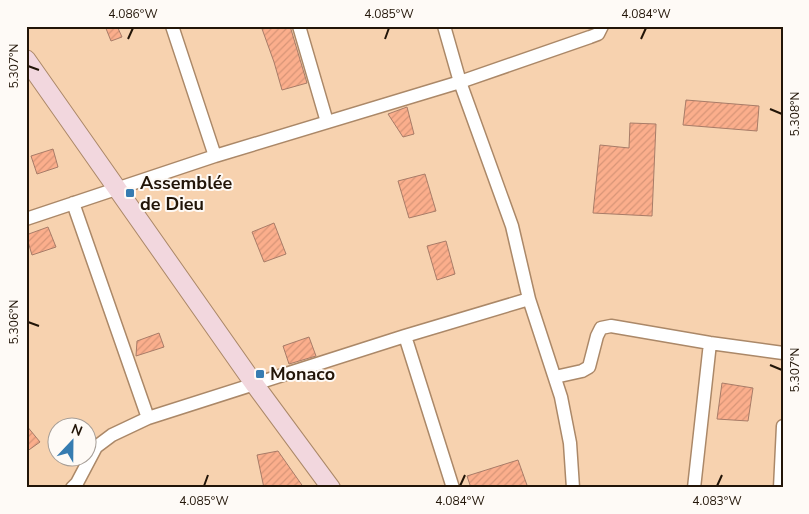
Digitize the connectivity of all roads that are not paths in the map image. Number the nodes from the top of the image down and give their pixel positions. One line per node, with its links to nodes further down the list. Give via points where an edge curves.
1 (172, 26): 8 (street)
2 (299, 26): 7 (street)
3 (444, 26): 6 (street)
4 (602, 26): 6 (street, via 598,34 590,38)
5 (26, 59): 9 (street)
6 (460, 82): 7 (street); 12 (street, via 512,226)
7 (327, 122): 8 (street)
8 (216, 156): 9 (street)
9 (117, 188): 10 (street); 17 (street)
10 (73, 203): 11 (street); 18 (street)
11 (26, 219)
12 (529, 299): 13 (street); 16 (street)
13 (405, 336): 17 (street); 23 (street)
14 (710, 343): 15 (street); 16 (street, via 610,326 601,328 597,336 590,367); 25 (street)
15 (783, 353)
16 (555, 376): 24 (street, via 570,443)
17 (255, 385): 18 (street); 22 (street)
18 (148, 418): 21 (street, via 112,435 96,448)
19 (783, 426): 20 (street)
20 (781, 487)
21 (72, 488)
22 (331, 488)
23 (453, 488)
24 (573, 488)
25 (694, 488)

